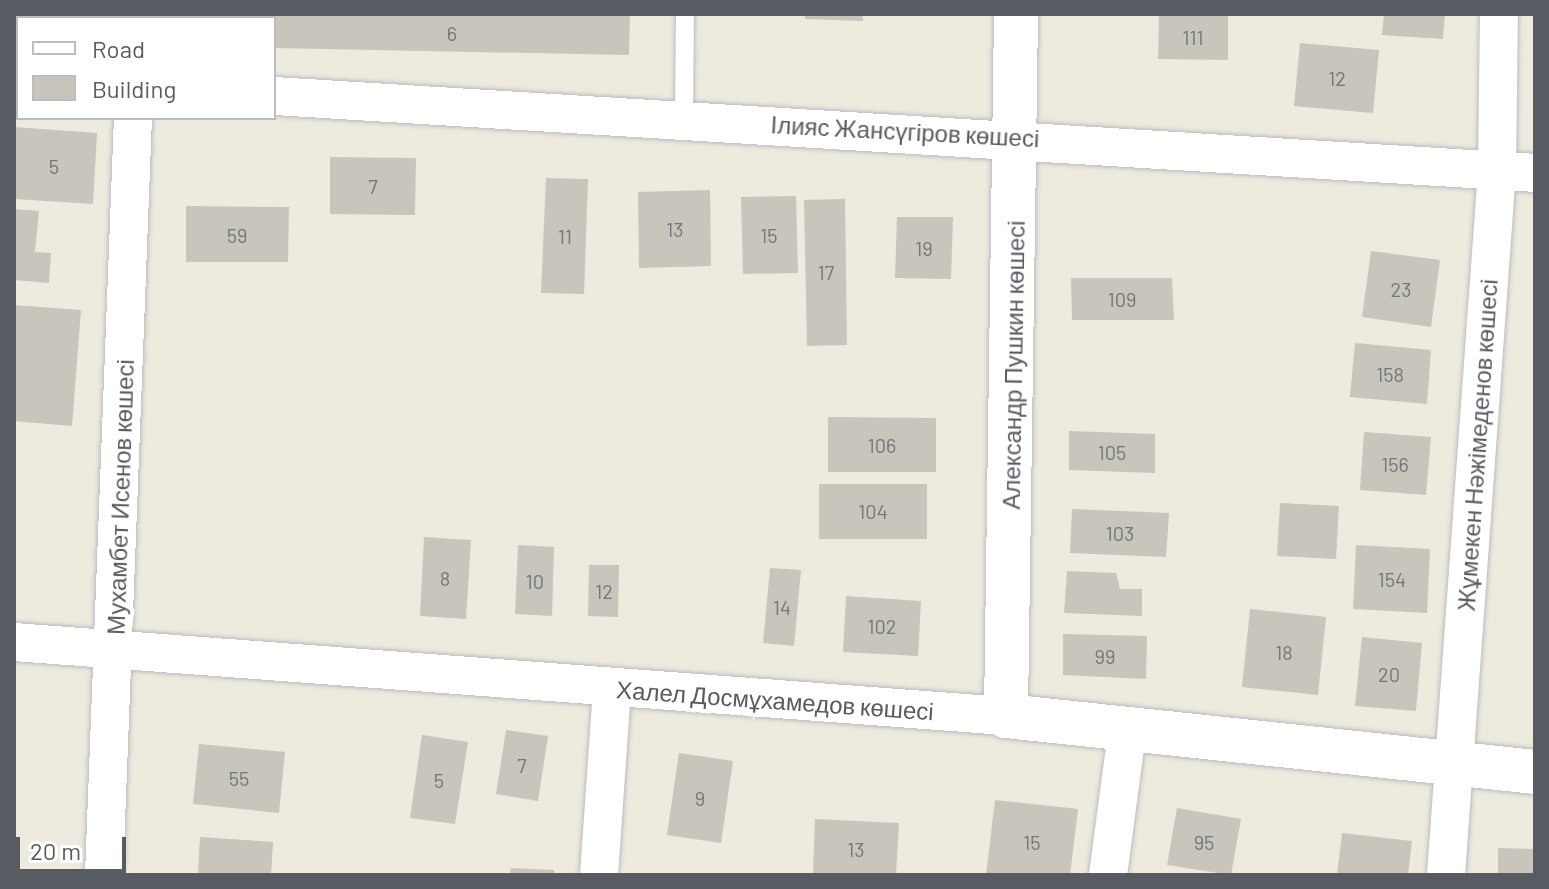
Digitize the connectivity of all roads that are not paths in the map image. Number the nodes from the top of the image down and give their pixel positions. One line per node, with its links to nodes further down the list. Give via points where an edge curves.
1 (685, 14): 5 (lane)
2 (1016, 14): 7 (street, Александр Пушкин көшесі)
3 (1499, 14): 8 (street, Жұмекен Нәжімеденов көшесі)
4 (276, 96): 5 (street, Ілияс Жансүгіров көшесі)
5 (684, 119): 7 (street, Ілияс Жансүгіров көшесі)
6 (133, 120): 11 (street, Мухамбет Исенов көшесі)
7 (1017, 136): 8 (street, Ілияс Жансүгіров көшесі); 13 (street, Александр Пушкин көшесі)
8 (1497, 170): 9 (street, Ілияс Жансүгіров көшесі); 15 (street, Жұмекен Нәжімеденов көшесі)
9 (1535, 173)
10 (14, 642): 11 (street, Халел Досмұхамедов көшесі)
11 (115, 648): 12 (street, Халел Досмұхамедов көшесі); 17 (street, Мухамбет Исенов көшесі)
12 (612, 688): 13 (street, Халел Досмұхамедов көшесі); 18 (street)
13 (1006, 716): 14 (street, Халел Досмұхамедов көшесі)
14 (1127, 732): 15 (street, Халел Досмұхамедов көшесі); 19 (street)
15 (1453, 763): 16 (street, Халел Досмұхамедов көшесі); 20 (street, Жұмекен Нәжімеденов көшесі)
16 (1535, 772)
17 (104, 875)
18 (599, 875)
19 (1108, 875)
20 (1446, 875)

